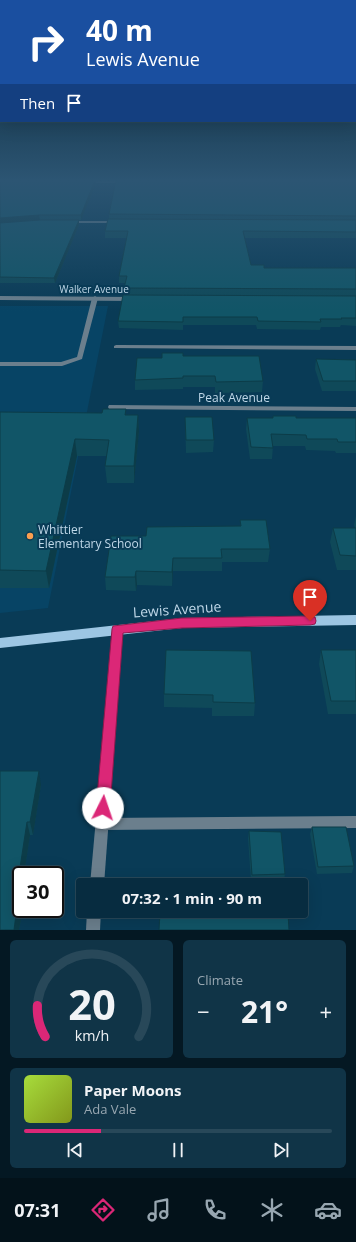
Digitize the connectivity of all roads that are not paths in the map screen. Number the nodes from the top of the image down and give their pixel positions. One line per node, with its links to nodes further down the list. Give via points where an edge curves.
1 (0, 298): 2 (street, Walker Avenue)
2 (94, 298): 3 (street, Walker Avenue); 6 (street, via 80,358 62,364)
3 (142, 299)
4 (116, 347): 5 (street)
5 (356, 348)
6 (0, 364)
7 (112, 407): 8 (street, Peak Avenue)
8 (356, 409)
9 (356, 620): 10 (main road, Lewis Avenue, via 182,623)
10 (118, 629): 11 (main road, Lewis Avenue); 13 (street)
11 (0, 642)
12 (356, 822): 13 (street)
13 (102, 824): 14 (street)
14 (98, 878)
15 (94, 918): 16 (street)
16 (93, 930)

